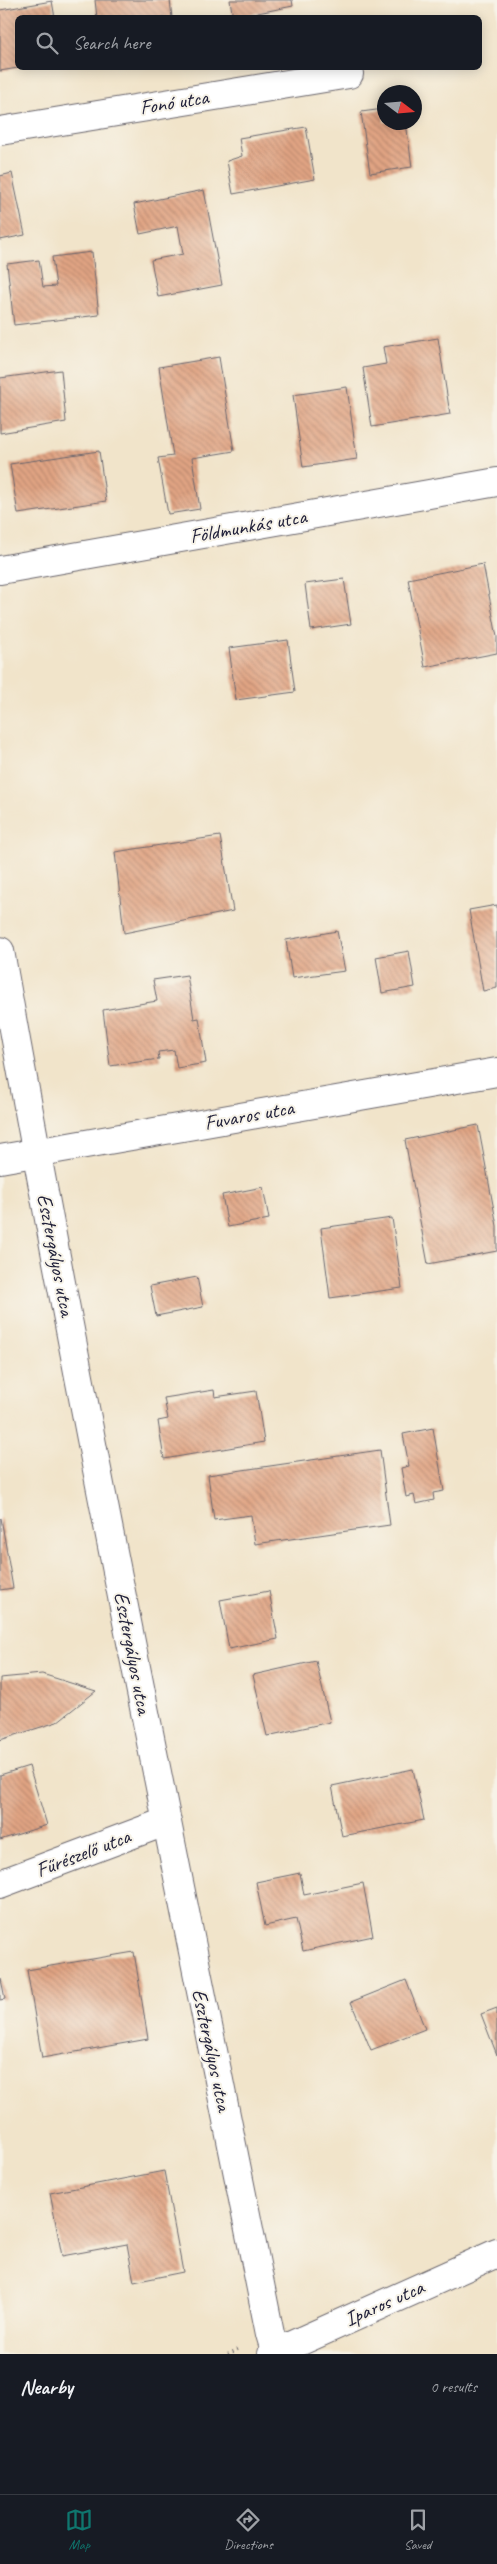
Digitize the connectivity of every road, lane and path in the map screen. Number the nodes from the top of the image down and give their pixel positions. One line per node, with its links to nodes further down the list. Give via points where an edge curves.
1 (349, 74): 2 (street, Fonó utca)
2 (0, 131)
3 (497, 482): 4 (street, Földmunkás utca)
4 (0, 570)
5 (0, 951): 7 (street, Esztergályos utca)
6 (497, 1072): 7 (street, Fuvaros utca)
7 (36, 1153): 8 (street, Fuvaros utca); 9 (street, Esztergályos utca)
8 (0, 1159)
9 (165, 1822): 10 (street, Fűrészelő utca); 12 (street, Esztergályos utca)
10 (0, 1884)
11 (497, 2252): 12 (street, Iparos utca)
12 (274, 2353)

